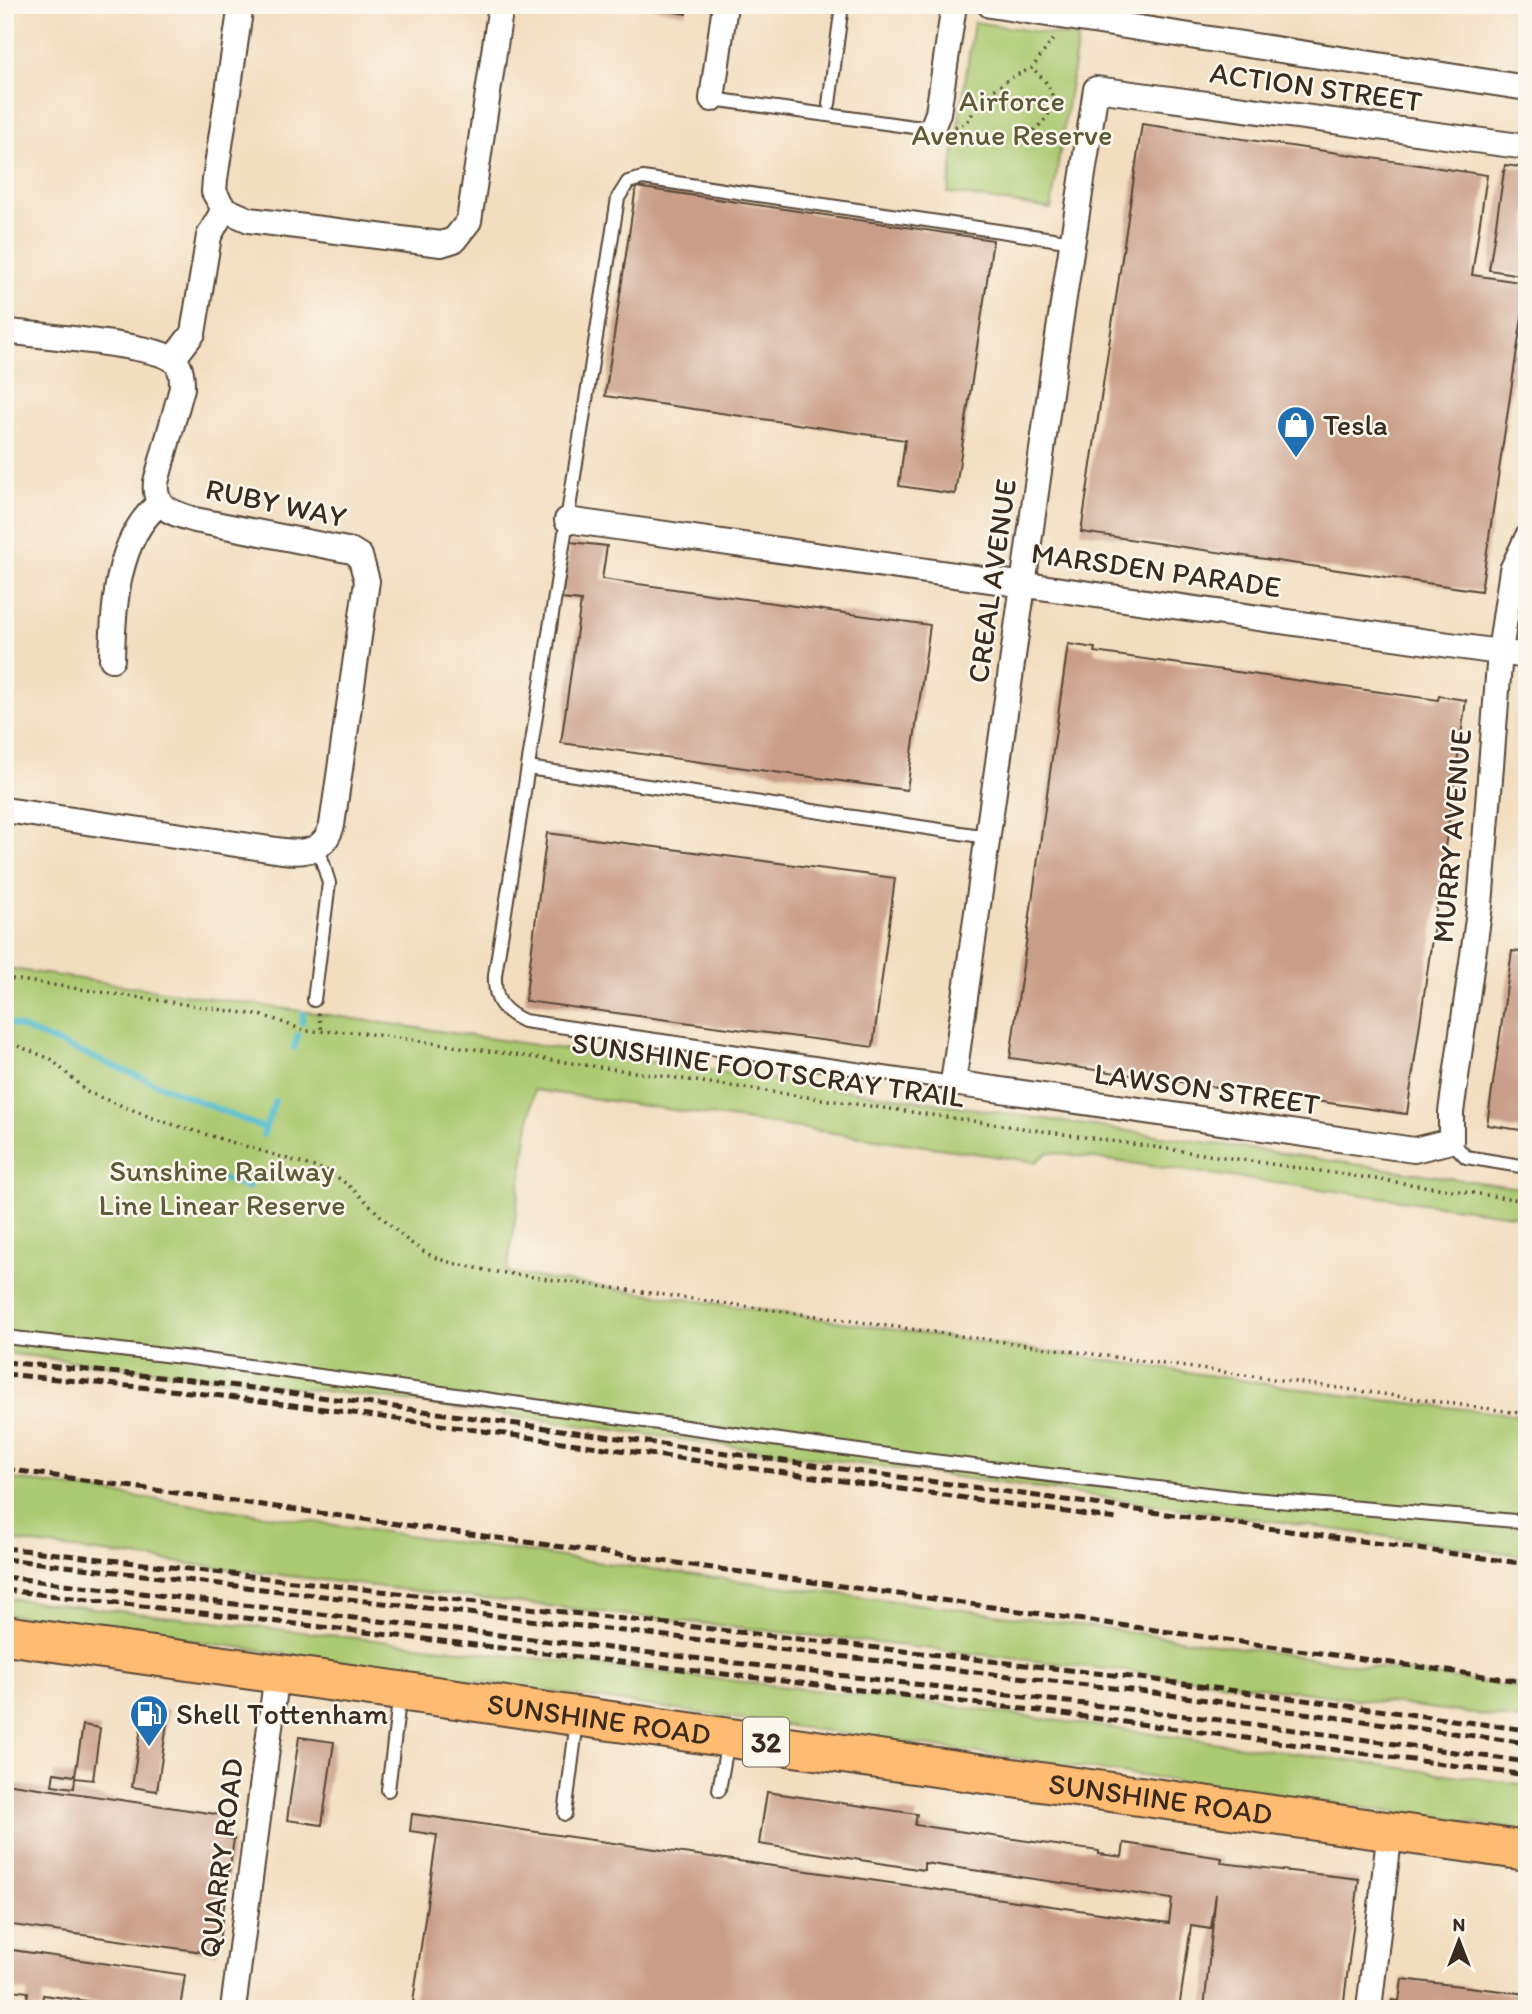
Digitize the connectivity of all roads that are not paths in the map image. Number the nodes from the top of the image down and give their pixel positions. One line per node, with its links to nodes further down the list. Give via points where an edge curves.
1 (241, 5): 15 (street, via 215,179 215,192)
2 (501, 5): 15 (street, via 472,206 463,231 454,240 441,244 249,220)
3 (725, 5): 11 (street)
4 (842, 5): 12 (lane)
5 (954, 5): 13 (street)
6 (990, 5): 7 (street)
7 (1019, 8): 8 (street)
8 (1051, 16): 9 (street)
9 (1527, 88)
10 (1096, 89): 14 (street, ACTION STREET); 16 (street, CREAL AVENUE)
11 (712, 99): 13 (lane, via 914,127)
12 (829, 104)
13 (934, 125)
14 (1527, 147)
15 (224, 209): 18 (street, via 206,248 193,333)
16 (1073, 242): 20 (lane, via 643,178 628,182 618,198); 22 (street, CREAL AVENUE)
17 (5, 331): 18 (street, via 149,351)
18 (173, 359): 19 (street, RUBY WAY, via 182,374 182,388 156,482)
19 (159, 504): 25 (street, via 141,520 128,547 115,610); 29 (street, RUBY WAY, via 195,520 352,551 366,568 332,825)
20 (567, 520): 22 (street, MARSDEN PARADE); 26 (lane)
21 (1527, 538): 23 (street, MURRY AVENUE, via 1512,570)
22 (1023, 583): 23 (street, MARSDEN PARADE); 28 (street, CREAL AVENUE)
23 (1500, 652): 24 (street, MARSDEN PARADE); 32 (street, MURRY AVENUE, via 1480,905 1451,1112)
24 (1527, 656)
25 (112, 659)
26 (528, 768): 28 (lane); 31 (lane, via 495,975 495,995 506,1012 524,1021)
27 (5, 810): 29 (street, via 283,851)
28 (987, 836): 31 (street, CREAL AVENUE)
29 (318, 847): 30 (lane, via 329,883)
30 (314, 1000)
31 (953, 1083): 32 (street, LAWSON STREET, via 1414,1150)
32 (1451, 1142): 33 (lane, via 1466,1157)
33 (1527, 1167)
34 (5, 1337): 35 (lane, via 204,1360 930,1461 1240,1498)
35 (1527, 1522)
36 (5, 1635): 37 (main road, SUNSHINE ROAD / 32)
37 (276, 1673): 38 (main road, SUNSHINE ROAD / 32); 46 (street, QUARRY ROAD)
38 (401, 1690): 39 (main road, SUNSHINE ROAD / 32); 41 (lane)
39 (578, 1715): 40 (main road, SUNSHINE ROAD / 32); 43 (lane)
40 (729, 1737): 42 (lane); 44 (main road, SUNSHINE ROAD / 32)
41 (388, 1790)
42 (719, 1790)
43 (565, 1814)
44 (1390, 1830): 45 (main road, SUNSHINE ROAD / 32); 47 (street)
45 (1527, 1850)
46 (233, 2009)
47 (1369, 2009)

